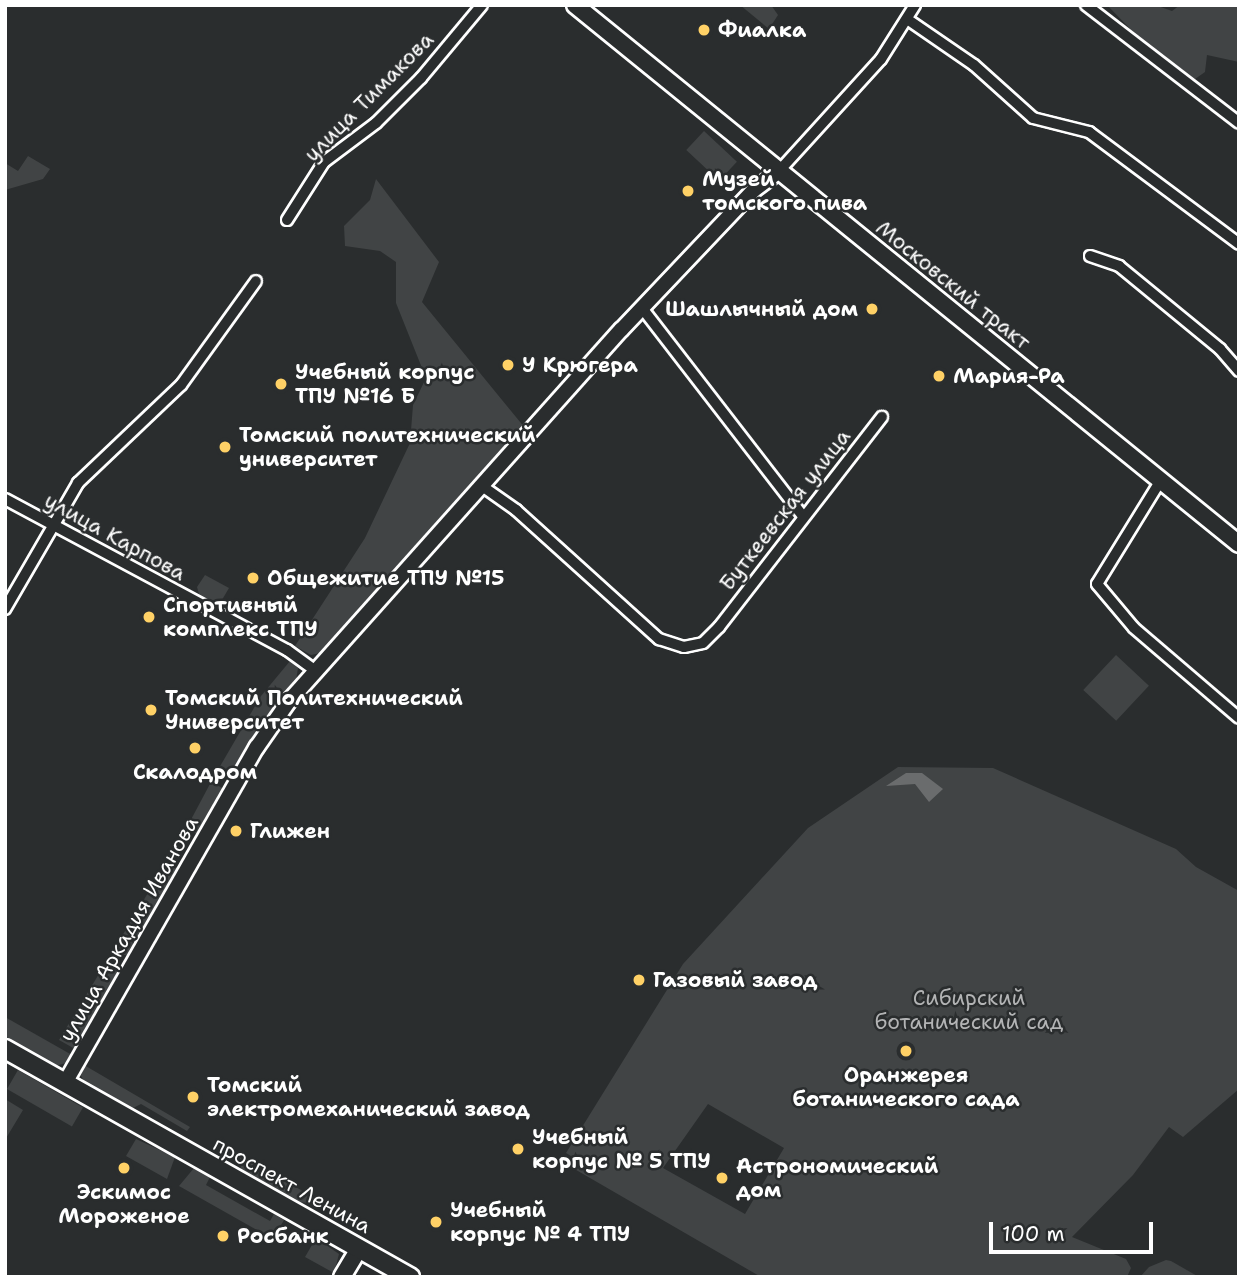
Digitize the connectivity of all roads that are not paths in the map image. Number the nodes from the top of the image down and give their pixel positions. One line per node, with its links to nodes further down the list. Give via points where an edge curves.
1 (482, 5): 8 (street, улица Тимакова, via 403,96 324,162)
2 (575, 5): 7 (main road, Московский тракт)
3 (1086, 5): 6 (street)
4 (913, 6): 5 (street, улица Аркадия Иванова)
5 (907, 19): 7 (street, улица Аркадия Иванова, via 881,59); 9 (street, via 974,65 1033,118 1089,132)
6 (1239, 123)
7 (779, 171): 12 (street, улица Аркадия Иванова, via 754,190); 15 (main road, Московский тракт)
8 (287, 220)
9 (1239, 244)
10 (1090, 256): 13 (street, via 1119,266 1220,349)
11 (256, 281): 19 (street, via 181,385 78,483)
12 (642, 308): 16 (street, улица Аркадия Иванова); 18 (street)
13 (1239, 371)
14 (882, 416): 18 (street, Буткеевская улица)
15 (1161, 480): 20 (main road, Московский тракт); 23 (street, via 1097,584 1134,628)
16 (481, 486): 18 (street, Буткеевская улица, via 516,510 659,639 684,647 703,643 719,627); 22 (street, улица Аркадия Иванова)
17 (5, 499): 19 (street, улица Карпова)
18 (802, 515)
19 (53, 525): 21 (street); 22 (street, улица Карпова)
20 (1239, 544)
21 (5, 609)
22 (315, 670): 25 (street, улица Аркадия Иванова, via 257,747)
23 (1239, 718)
24 (5, 1049): 25 (main road, проспект Ленина)
25 (65, 1083): 26 (main road, проспект Ленина)
26 (359, 1249): 27 (main road); 28 (main road, проспект Ленина)
27 (342, 1277)
28 (410, 1277)

